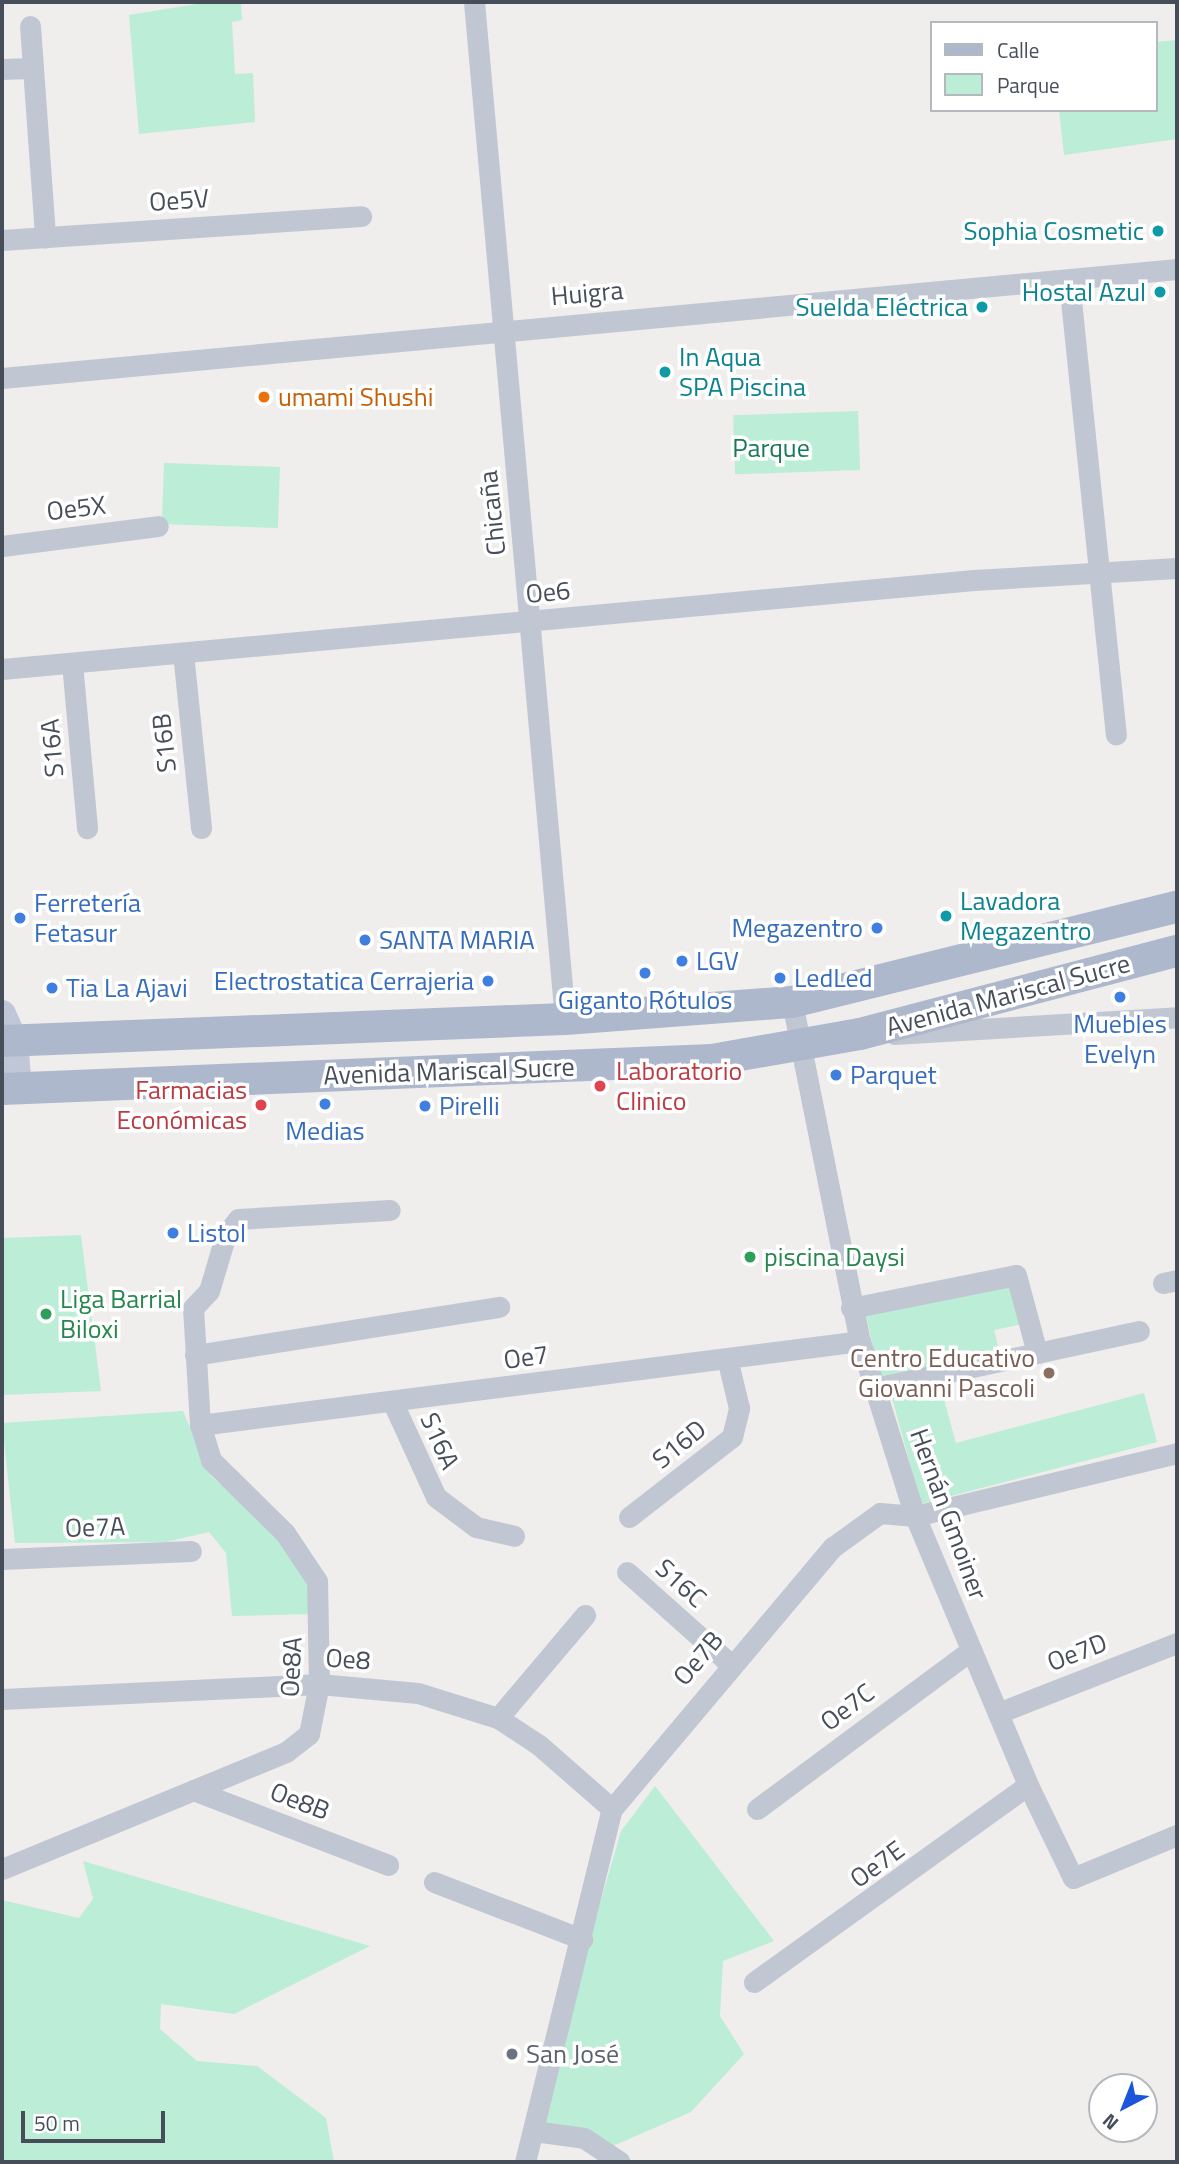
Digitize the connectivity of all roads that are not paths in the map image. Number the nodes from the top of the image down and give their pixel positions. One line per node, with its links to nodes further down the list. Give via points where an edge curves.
1 (474, 2): 10 (street, Chicaña)
2 (30, 26): 3 (street)
3 (31, 68): 4 (street); 6 (street)
4 (2, 69)
5 (361, 216): 6 (street, Oe5V)
6 (46, 237): 7 (street, Oe5V)
7 (2, 240)
8 (1177, 269): 9 (street, Huigra)
9 (1069, 281): 10 (street, Huigra); 15 (street)
10 (503, 329): 11 (street, Huigra); 16 (street, Chicaña)
11 (2, 378)
12 (158, 526): 13 (street, Oe5X)
13 (2, 546)
14 (1177, 568): 15 (street, Oe6)
15 (1100, 572): 16 (street, Oe6); 20 (street)
16 (530, 621): 17 (street, Oe6); 27 (street, Chicaña)
17 (183, 653): 18 (street, Oe6); 22 (street, S16B)
18 (72, 663): 19 (street, Oe6); 21 (street, S16A)
19 (2, 669)
20 (1116, 735)
21 (87, 828)
22 (201, 828)
23 (1177, 907): 25 (main road, Avenida Mariscal Sucre)
24 (1177, 951): 29 (main road, Avenida Mariscal Sucre)
25 (792, 1002): 27 (main road, Avenida Mariscal Sucre); 30 (street, Hernán Gmoiner)
26 (1177, 1017): 29 (street, via 953,1035)
27 (565, 1019): 28 (main road, Avenida Mariscal Sucre)
28 (6, 1032): 31 (street)
29 (860, 1034): 30 (main road, Avenida Mariscal Sucre)
30 (801, 1047): 31 (main road, Avenida Mariscal Sucre, via 712,1060); 34 (street, Hernán Gmoiner)
31 (10, 1089)
32 (390, 1210): 38 (street, Oe8A, via 238,1219 226,1234 209,1291 193,1308)
33 (499, 1307): 38 (street)
34 (851, 1308): 36 (street, Hernán Gmoiner); 37 (street, via 1016,1275)
35 (1139, 1331): 37 (street)
36 (860, 1341): 39 (street, Oe7); 40 (street, Hernán Gmoiner)
37 (1037, 1353): 40 (street)
38 (195, 1355): 42 (street, Oe8A)
39 (727, 1358): 41 (street, Oe7); 45 (street, S16D, via 739,1408 732,1437)
40 (875, 1388): 44 (street, Hernán Gmoiner)
41 (393, 1403): 42 (street, Oe7); 46 (street, S16A, via 436,1497 476,1527)
42 (200, 1425): 54 (street, Oe8A, via 222,1476 285,1533 317,1581)
43 (1177, 1453): 44 (street, Oe7B)
44 (915, 1516): 52 (street, Hernán Gmoiner); 53 (street, Oe7B, via 880,1513 860,1523)
45 (629, 1517)
46 (514, 1536)
47 (191, 1551): 48 (street, Oe7A)
48 (2, 1559)
49 (627, 1572): 53 (street, S16C)
50 (585, 1615): 57 (street)
51 (1177, 1643): 56 (street, Oe7D)
52 (971, 1650): 56 (street, Hernán Gmoiner); 61 (street, Oe7C)
53 (729, 1664): 60 (street, Oe7B)
54 (319, 1684): 55 (street, Oe8); 57 (street, Oe8, via 418,1693); 59 (street, Oe8A, via 314,1723 295,1747)
55 (2, 1699)
56 (998, 1713): 58 (street, Hernán Gmoiner)
57 (498, 1718): 60 (street, Oe8, via 549,1752)
58 (1028, 1785): 62 (street, Hernán Gmoiner, via 1073,1878); 67 (street, Oe7E)
59 (193, 1790): 63 (street, Oe8B); 64 (street, Oe8A)
60 (612, 1809): 66 (street, Oe7B)
61 (757, 1809)
62 (1177, 1835)
63 (388, 1865)
64 (2, 1869)
65 (434, 1882): 66 (street)
66 (582, 1939): 68 (street, Oe7B)
67 (754, 1982)
68 (534, 2131): 69 (street, Oe7B); 70 (street, via 584,2138)
69 (525, 2162)
70 (620, 2162)

